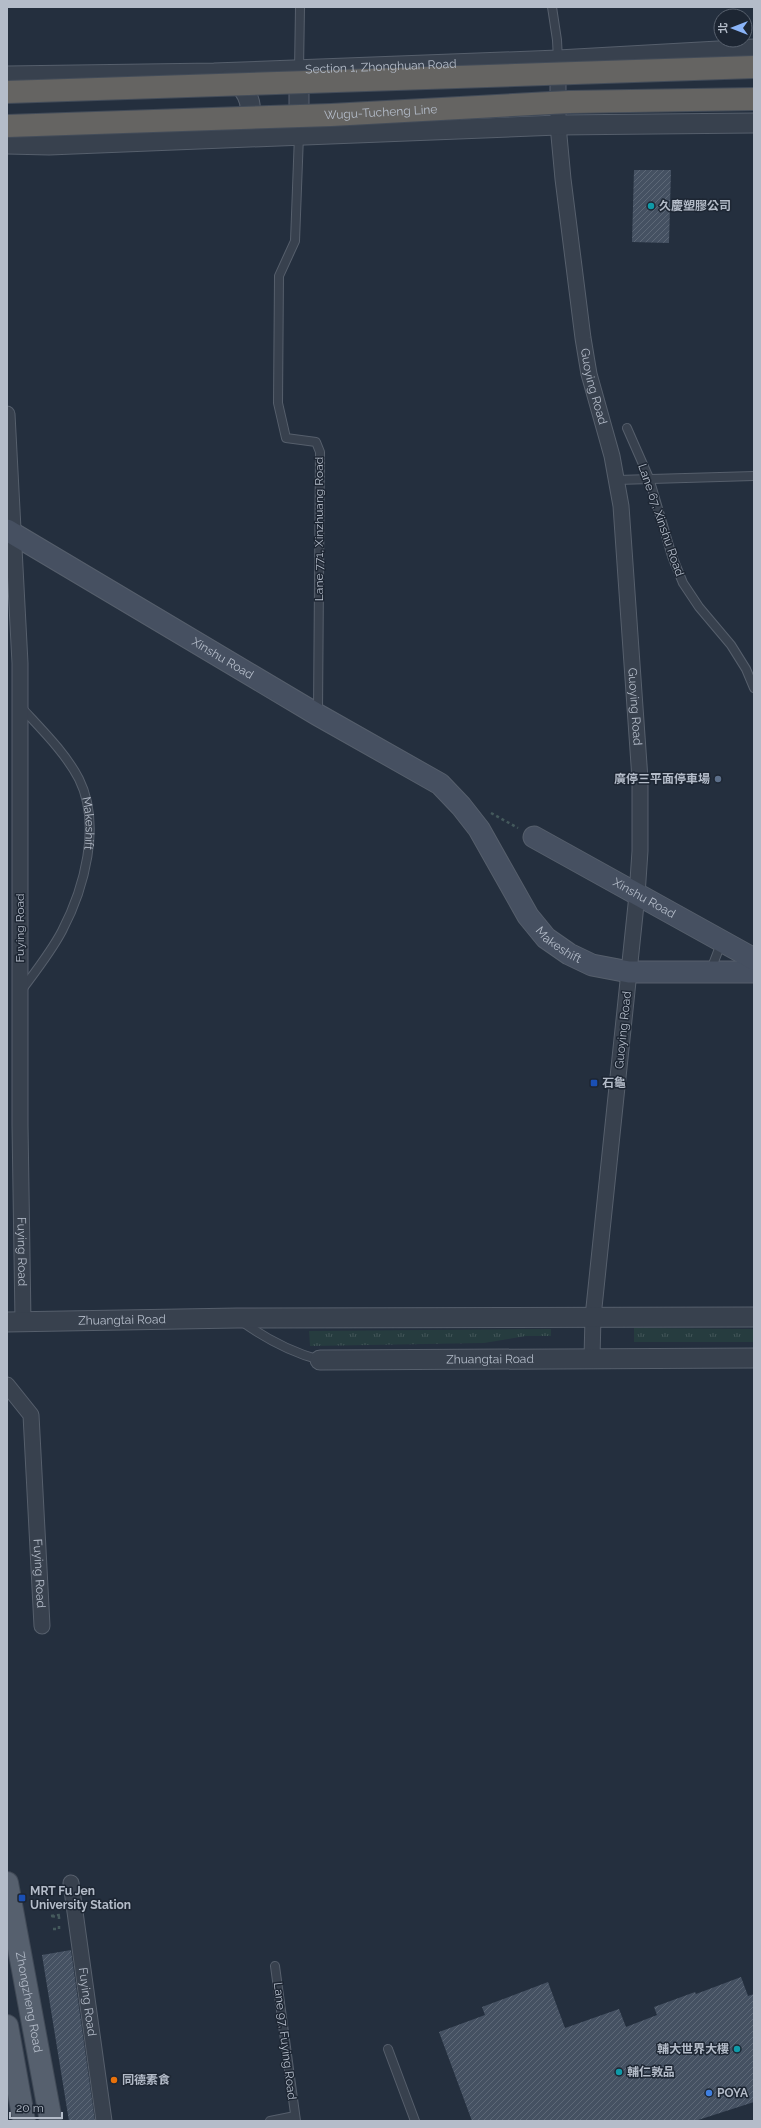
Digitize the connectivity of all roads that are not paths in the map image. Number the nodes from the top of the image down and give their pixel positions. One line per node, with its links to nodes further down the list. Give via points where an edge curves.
1 (300, 7): 6 (lane)
2 (552, 7): 4 (lane)
3 (754, 49): 4 (street, Section 1, Zhonghuan Road)
4 (558, 60): 6 (street, Section 1, Zhonghuan Road); 12 (street, Guoying Road)
5 (754, 67): 9 (highway, bridge)
6 (299, 70): 7 (street, Section 1, Zhonghuan Road); 14 (street)
7 (214, 73): 8 (street, Section 1, Zhonghuan Road); 15 (street, via 232,80 246,92 250,106 247,120 238,128)
8 (7, 76)
9 (7, 92)
10 (754, 99): 13 (highway, Wugu-Tucheng Line, bridge, via 569,102 331,115)
11 (754, 123): 12 (street)
12 (558, 125): 14 (street); 21 (street, Guoying Road, via 586,358)
13 (7, 126)
14 (299, 135): 15 (street); 25 (lane, Lane 771, Xinzhuang Road, via 295,241 279,276 278,403 286,438 316,442 320,452)
15 (210, 138): 16 (street, via 49,145)
16 (7, 144)
17 (7, 414): 22 (street, Fuying Road)
18 (627, 428): 20 (lane, Lane 67, Xinshu Road)
19 (754, 476): 20 (lane)
20 (649, 478): 21 (lane); 23 (lane, Lane 67, Xinshu Road, via 672,556 683,583 699,607 731,645)
21 (617, 480): 28 (street, Guoying Road, via 623,530 640,779)
22 (11, 532): 24 (street, Fuying Road, via 20,663); 25 (main road, Xinshu Road)
23 (754, 688)
24 (20, 705): 34 (street, Fuying Road); 34 (lane, Makeshift, via 63,755 79,780 89,813 88,859 76,900 62,932)
25 (318, 715): 26 (main road, Xinshu Road)
26 (440, 784): 31 (main road, Makeshift, via 479,829 528,916 546,938 569,954 592,965)
27 (534, 837): 28 (main road, Xinshu Road)
28 (637, 894): 29 (main road, Xinshu Road); 31 (street, Guoying Road)
29 (722, 941): 30 (main road, Xinshu Road); 32 (lane)
30 (754, 959)
31 (629, 972): 32 (main road, Makeshift); 35 (street, Guoying Road)
32 (710, 972): 33 (main road, Makeshift)
33 (754, 972)
34 (20, 994): 38 (street, Fuying Road)
35 (592, 1317): 36 (street, Zhuangtai Road); 37 (street, Zhuangtai Road); 39 (street, Guoying Road)
36 (754, 1317)
37 (237, 1318): 38 (street, Zhuangtai Road); 41 (lane, Zhuangtai Road, via 279,1346)
38 (15, 1322)
39 (592, 1358): 40 (street, Zhuangtai Road); 41 (street, Zhuangtai Road)
40 (754, 1358)
41 (320, 1360)
42 (7, 1385): 43 (street, Fuying Road, via 31,1415)
43 (42, 1626)
44 (7, 1883): 51 (main road, Zhongzheng Road)
45 (71, 1883): 52 (street, Fuying Road)
46 (275, 1966): 49 (lane, Lane 97, Fuying Road)
47 (7, 2026): 50 (main road)
48 (388, 2049): 54 (lane)
49 (296, 2118): 53 (lane, Lane 97, Fuying Road)
50 (24, 2121)
51 (51, 2121)
52 (104, 2121)
53 (270, 2121)
54 (415, 2121)

